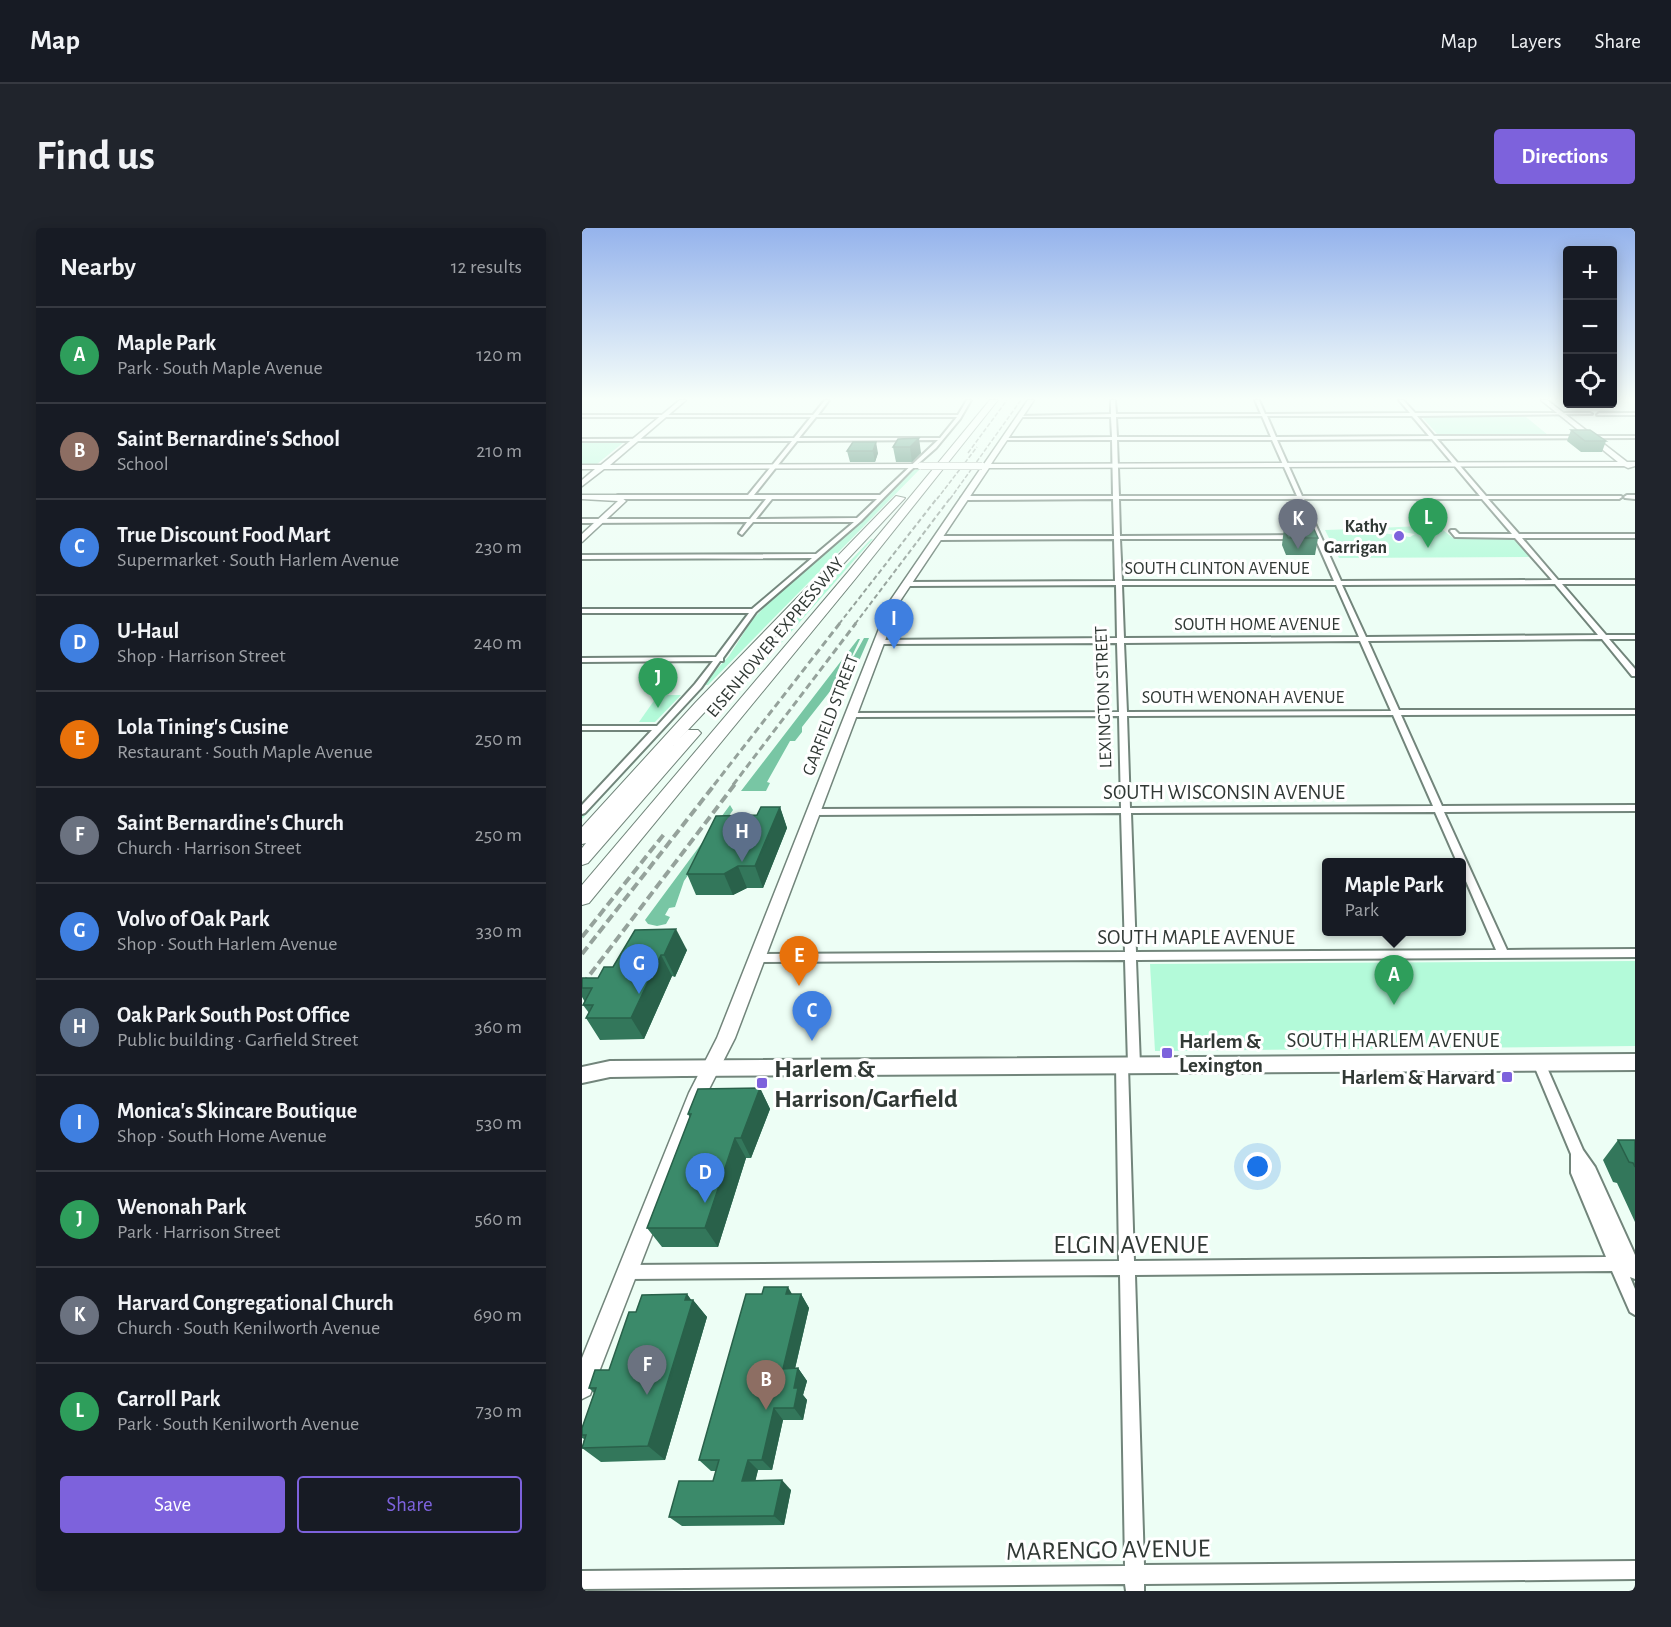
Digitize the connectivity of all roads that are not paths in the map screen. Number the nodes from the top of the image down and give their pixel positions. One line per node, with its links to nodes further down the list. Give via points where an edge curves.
1 (607, 464): 15 (street)
2 (776, 464): 10 (street)
3 (919, 464): 11 (street)
4 (931, 464): 56 (highway, EISENHOWER EXPRESSWAY)
5 (944, 464): 60 (highway, EISENHOWER EXPRESSWAY)
6 (1286, 465): 7 (street); 13 (street); 29 (street)
7 (1456, 465): 8 (street); 22 (street)
8 (1626, 465): 9 (street); 16 (street)
9 (1635, 465)
10 (774, 466): 11 (street); 15 (street); 19 (street)
11 (917, 466): 12 (street, bridge); 21 (street)
12 (985, 466): 13 (street); 27 (street, GARFIELD STREET)
13 (1115, 466): 28 (street, LEXINGTON STREET)
14 (582, 467): 15 (street)
15 (603, 467): 17 (street)
16 (1635, 472)
17 (582, 484)
18 (582, 497): 26 (street)
19 (750, 497): 20 (street); 26 (street)
20 (770, 497): 21 (street); 30 (street)
21 (883, 497): 31 (street)
22 (1484, 497): 23 (street); 29 (street); 36 (street)
23 (1619, 497)
24 (1627, 497): 25 (street)
25 (1635, 497)
26 (620, 498): 33 (street, via 622,501)
27 (964, 498): 28 (street); 39 (street, GARFIELD STREET)
28 (1116, 498): 29 (street); 40 (street, LEXINGTON STREET)
29 (1301, 498): 38 (street)
30 (752, 520): 31 (street); 33 (street); 35 (street)
31 (859, 520): 42 (street)
32 (582, 521): 33 (street)
33 (601, 521): 41 (street)
34 (1453, 531): 36 (street, via 1457,536)
35 (742, 533)
36 (1517, 536): 37 (street); 44 (street)
37 (1635, 536)
38 (1319, 537): 40 (street); 47 (street)
39 (938, 538): 40 (street); 48 (street, GARFIELD STREET)
40 (1118, 538): 46 (street, LEXINGTON STREET)
41 (582, 539)
42 (817, 556): 43 (street); 49 (street)
43 (582, 557)
44 (1556, 582): 45 (street, SOUTH CLINTON AVENUE); 47 (street, SOUTH CLINTON AVENUE); 51 (street)
45 (1635, 582)
46 (1119, 583): 47 (street, SOUTH CLINTON AVENUE); 48 (street, SOUTH CLINTON AVENUE); 54 (street, LEXINGTON STREET)
47 (1339, 583): 53 (street)
48 (906, 584): 55 (street, GARFIELD STREET, via 895,601)
49 (754, 611): 50 (street); 57 (street)
50 (582, 612)
51 (1603, 637): 52 (street, SOUTH HOME AVENUE); 53 (street, SOUTH HOME AVENUE); 59 (street)
52 (1635, 637)
53 (1364, 639): 54 (street, SOUTH HOME AVENUE); 62 (street)
54 (1121, 640): 55 (street, SOUTH HOME AVENUE); 63 (street, LEXINGTON STREET)
55 (880, 642): 64 (street, GARFIELD STREET)
56 (761, 643): 72 (highway, EISENHOWER EXPRESSWAY); 74 (highway, via 746,670)
57 (720, 659): 58 (street); 66 (street)
58 (582, 660)
59 (1635, 674)
60 (744, 704): 76 (highway, via 681,760); 77 (highway, EISENHOWER EXPRESSWAY)
61 (1635, 712): 62 (street, SOUTH WENONAH AVENUE)
62 (1396, 713): 63 (street, SOUTH WENONAH AVENUE); 68 (street)
63 (1123, 714): 64 (street, SOUTH WENONAH AVENUE); 70 (street, LEXINGTON STREET)
64 (851, 715): 71 (street, GARFIELD STREET)
65 (582, 728): 66 (street)
66 (657, 728): 69 (street)
67 (1635, 808): 68 (street, SOUTH WISCONSIN AVENUE)
68 (1439, 809): 70 (street, SOUTH WISCONSIN AVENUE); 73 (street)
69 (582, 811)
70 (1126, 811): 71 (street, SOUTH WISCONSIN AVENUE); 80 (street, LEXINGTON STREET)
71 (814, 812): 81 (street, GARFIELD STREET)
72 (582, 838)
73 (1461, 858)
74 (582, 860)
75 (1466, 870): 79 (street)
76 (582, 873)
77 (582, 898)
78 (1635, 953): 79 (street, SOUTH MAPLE AVENUE)
79 (1503, 954): 80 (street, SOUTH MAPLE AVENUE)
80 (1131, 957): 81 (street, SOUTH MAPLE AVENUE); 85 (street, LEXINGTON STREET)
81 (757, 958): 86 (street, GARFIELD STREET)
82 (1635, 1062): 83 (main road, SOUTH HARLEM AVENUE)
83 (1539, 1063): 85 (main road, SOUTH HARLEM AVENUE); 89 (street, via 1578,1154 1578,1173)
84 (582, 1064): 87 (main road, SOUTH HARLEM AVENUE)
85 (1128, 1065): 86 (main road, SOUTH HARLEM AVENUE); 90 (street, LEXINGTON STREET)
86 (711, 1068): 87 (main road, SOUTH HARLEM AVENUE); 91 (street, GARFIELD STREET)
87 (610, 1069): 88 (main road, SOUTH HARLEM AVENUE)
88 (582, 1075)
89 (1630, 1266): 90 (street, ELGIN AVENUE); 92 (street)
90 (1128, 1268): 91 (street, ELGIN AVENUE); 96 (street, LEXINGTON STREET)
91 (627, 1272): 93 (street, GARFIELD STREET)
92 (1635, 1306)
93 (582, 1387)
94 (1635, 1570): 96 (street, MARENGO AVENUE)
95 (582, 1580): 96 (street, MARENGO AVENUE)
96 (1135, 1583)

